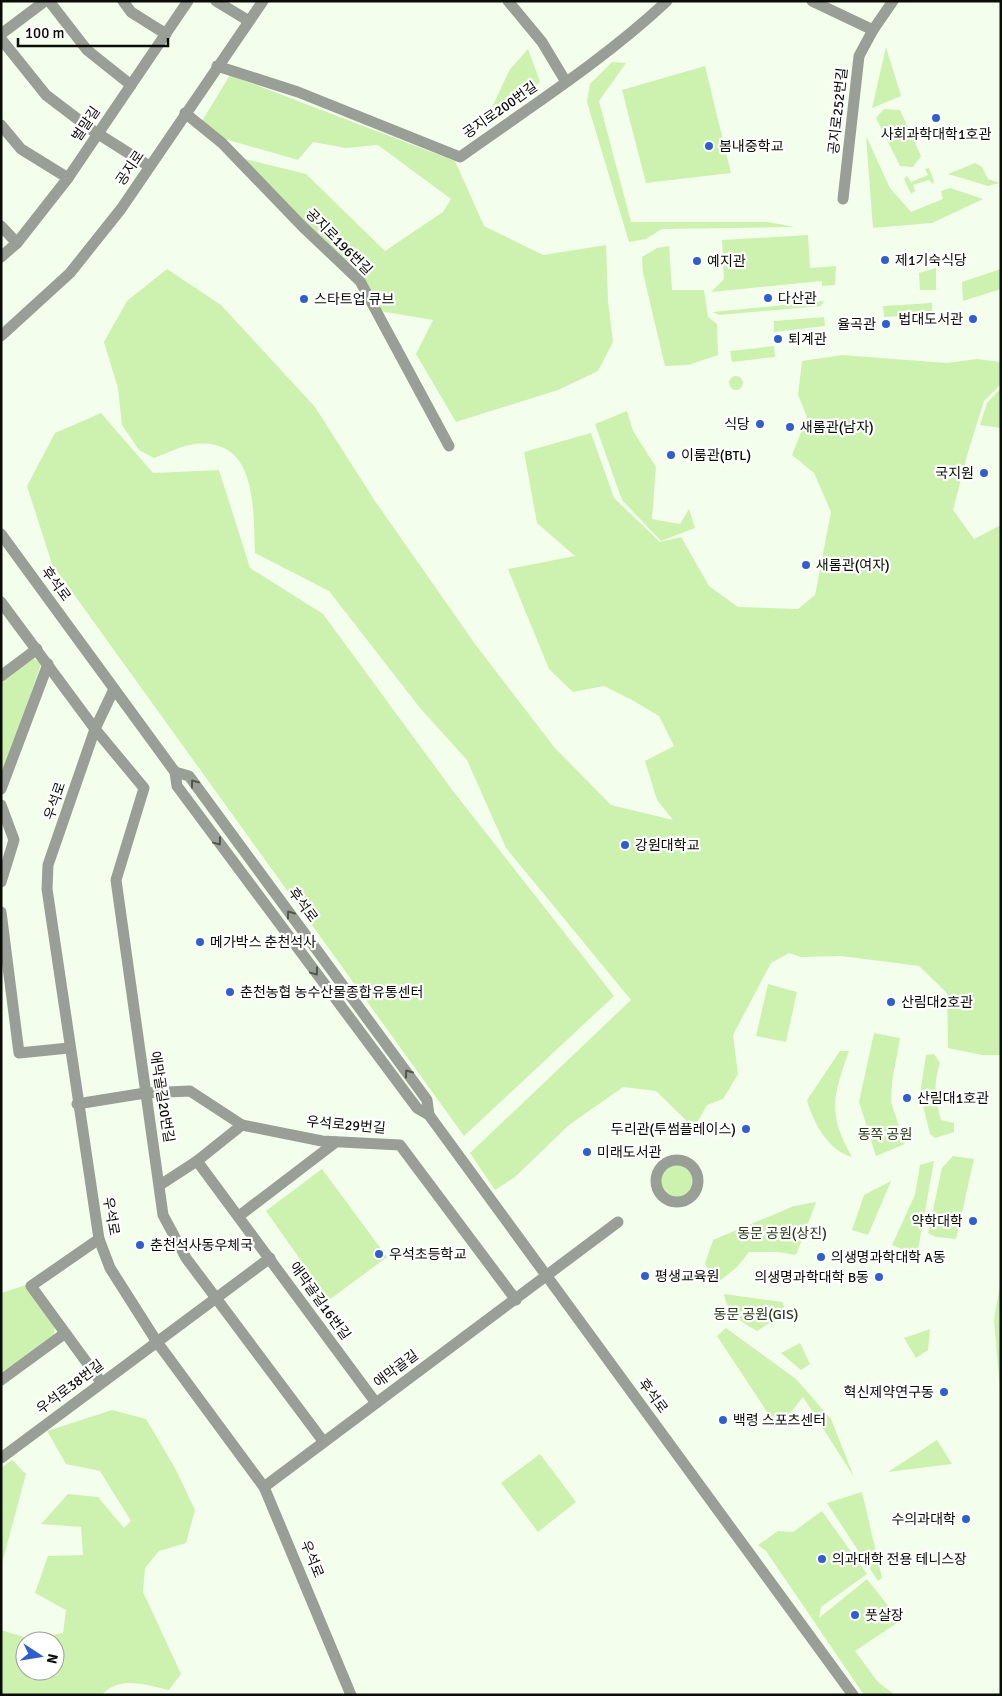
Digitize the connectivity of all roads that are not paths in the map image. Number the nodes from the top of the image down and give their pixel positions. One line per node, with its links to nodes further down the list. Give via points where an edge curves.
1 (45, 1): 13 (street)
2 (49, 1): 18 (street, via 87,50)
3 (123, 1): 14 (street, via 132,12)
4 (188, 1): 14 (street, 벌말길)
5 (216, 1): 11 (street)
6 (263, 1): 11 (street, 공지로)
7 (508, 1): 17 (street, via 542,42)
8 (666, 1): 17 (street, 공지로200번길, via 638,28)
9 (812, 1): 12 (street)
10 (893, 1): 12 (street, 공지로252번길)
11 (249, 21): 16 (street, 공지로)
12 (873, 30): 24 (street, 공지로252번길, via 859,56)
13 (1, 34)
14 (166, 34): 18 (street, 벌말길)
15 (1, 39): 21 (street, via 46,95)
16 (217, 66): 17 (street, 공지로200번길, via 298,92 460,157); 19 (street, 공지로)
17 (566, 82)
18 (131, 85): 21 (street, 벌말길)
19 (185, 113): 22 (street, 공지로); 29 (street, 공지로196번길, via 222,144 360,280)
20 (1, 125): 23 (street, via 21,150)
21 (97, 132): 22 (street); 23 (street, 벌말길)
22 (149, 166): 28 (street, 공지로, via 121,209 70,273)
23 (68, 178): 26 (street, 벌말길)
24 (844, 199)
25 (1, 226): 26 (street)
26 (17, 243): 27 (street, 벌말길)
27 (1, 257)
28 (1, 336)
29 (449, 446)
30 (1, 534): 35 (street, 후석로)
31 (1, 602): 32 (street)
32 (36, 649): 33 (street); 34 (street)
33 (48, 664): 36 (street); 37 (street)
34 (1, 676)
35 (114, 689): 36 (street, 우석로); 52 (street, 후석로, via 175,772 189,776 427,1100 429,1115)
36 (95, 729): 41 (street, 우석로, via 48,865 47,888); 42 (street, 애막골길20번길, via 144,788 116,880)
37 (1, 789)
38 (1, 805): 39 (street, via 14,840)
39 (1, 882)
40 (1, 912): 41 (street, via 18,1053)
41 (69, 1048): 43 (street, 우석로)
42 (145, 1093): 43 (street, 우석로29번길); 44 (street, 우석로29번길, via 190,1091); 47 (street, 애막골길20번길)
43 (77, 1104): 50 (street, 우석로)
44 (242, 1125): 45 (street, 우석로29번길); 46 (street)
45 (336, 1142): 48 (street); 54 (street, 우석로29번길, via 400,1145)
46 (197, 1161): 47 (street); 48 (street, 애막골길16번길)
47 (160, 1185): 53 (street, 애막골길20번길, via 163,1215 186,1258)
48 (238, 1216): 51 (street, 애막골길16번길)
49 (618, 1222): 52 (street, 애막골길)
50 (99, 1239): 55 (street, via 31,1286); 56 (street, 우석로, via 110,1268)
51 (270, 1258): 53 (street, 우석로38번길); 59 (street, 애막골길16번길)
52 (548, 1276): 54 (street, 애막골길); 64 (street, 후석로)
53 (217, 1299): 56 (street, 우석로38번길); 60 (street, 애막골길20번길)
54 (516, 1300): 59 (street, 애막골길)
55 (64, 1334): 57 (street); 58 (street)
56 (157, 1342): 58 (street, 우석로38번길); 62 (street, 우석로)
57 (1, 1380)
58 (101, 1382): 61 (street, 우석로38번길)
59 (376, 1403): 60 (street, 애막골길)
60 (323, 1441): 62 (street, 애막골길)
61 (1, 1458)
62 (264, 1487): 63 (street, 우석로)
63 (351, 1695)
64 (854, 1695)

